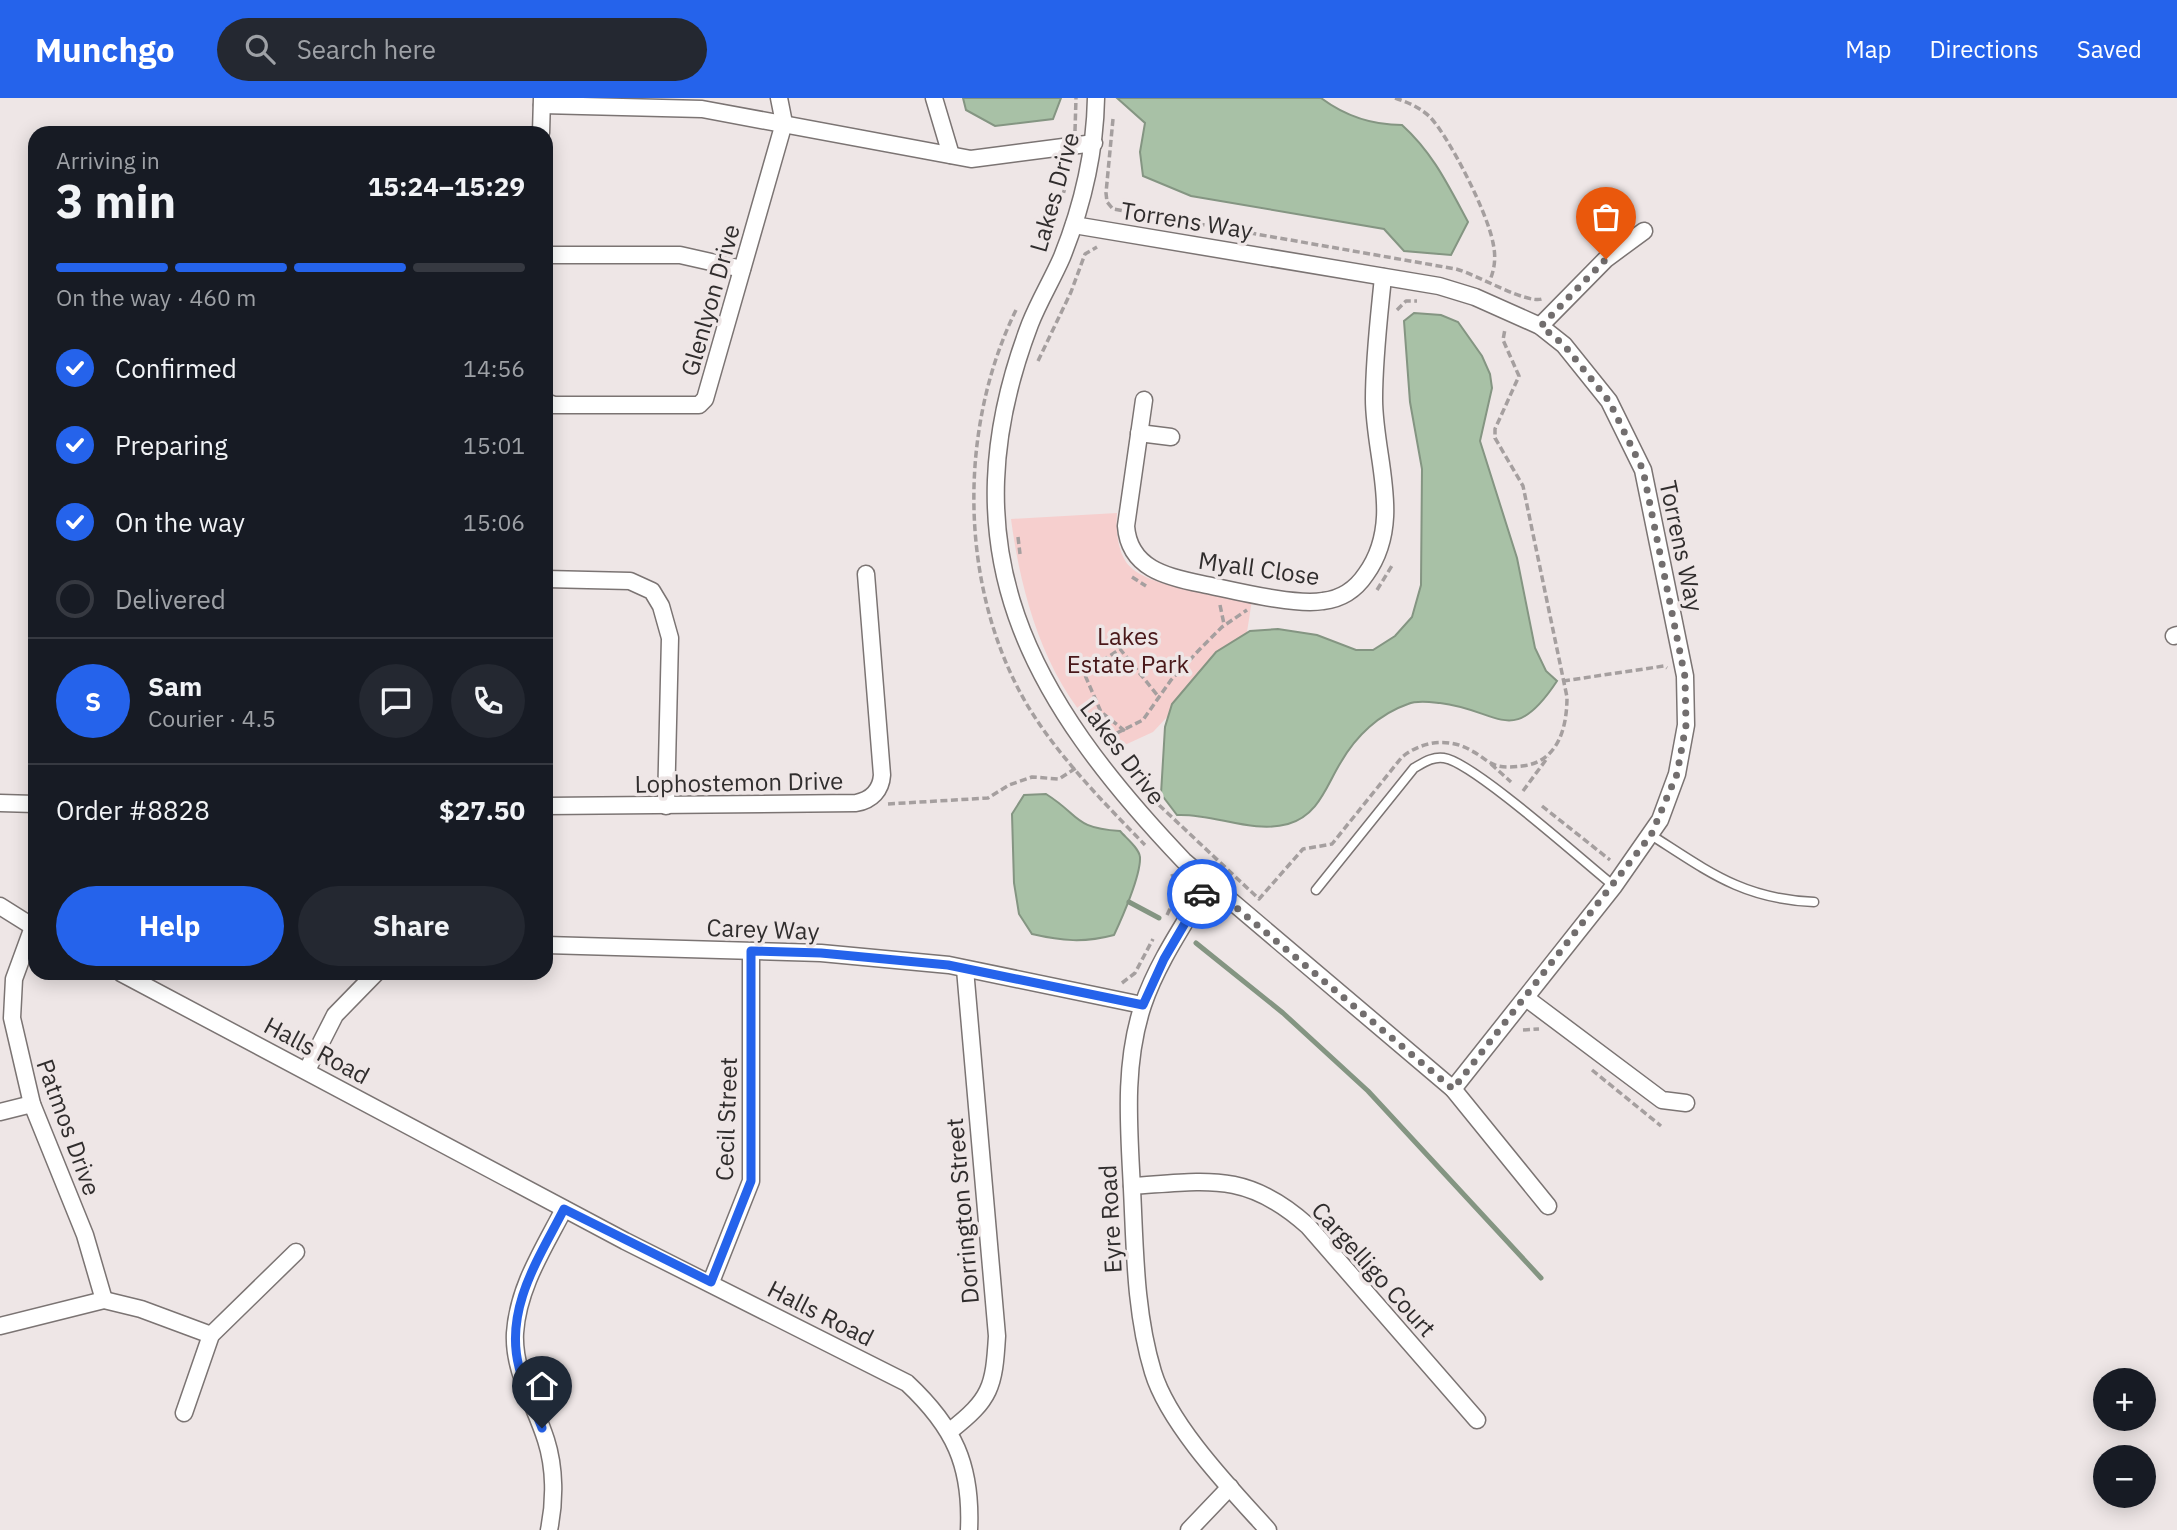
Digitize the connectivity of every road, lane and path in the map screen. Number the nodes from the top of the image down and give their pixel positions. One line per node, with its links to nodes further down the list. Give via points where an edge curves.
1 (779, 98): 8 (street, Glenlyon Drive)
2 (934, 98): 12 (street)
3 (1076, 98): 10 (path, via 1074,134)
4 (1097, 98): 11 (street, Lakes Drive)
5 (1395, 98): 22 (path, via 1417,107 1435,123 1464,173 1491,232 1495,258)
6 (542, 102): 8 (street, via 702,108); 9 (street)
7 (1112, 107): 14 (path, via 1107,202)
8 (784, 122): 12 (street); 20 (street, Glenlyon Drive)
9 (541, 126)
10 (1065, 135)
11 (1094, 143): 12 (street, via 971,159); 15 (street, Lakes Drive)
12 (951, 155)
13 (1068, 177): 18 (path)
14 (1119, 211): 16 (path); 22 (path, via 1456,270)
15 (1074, 225): 16 (street, Torrens Way); 60 (street, Lakes Drive, via 1031,324 1005,405 995,490 1003,572 1032,660 1056,702 1146,821)
16 (1115, 231): 21 (street, Torrens Way); 27 (path, via 1111,247 1092,248 1085,254)
17 (1644, 231): 25 (street, via 1598,266)
18 (1047, 245)
19 (553, 255): 20 (street, via 680,255)
20 (742, 269): 29 (street, Glenlyon Drive, via 709,389 699,405)
21 (1383, 277): 25 (street, Torrens Way, via 1475,297); 30 (street, Myall Close, via 1374,403 1384,482 1384,527 1380,551 1359,585 1321,602 1297,600 1175,578 1138,560 1127,541 1126,526)
22 (1490, 280): 23 (path, via 1529,301)
23 (1548, 294)
24 (1020, 302): 48 (path, via 997,356 979,421 972,500 978,562 1010,672 1022,697)
25 (1541, 326): 56 (street, Torrens Way, via 1564,345 1609,401 1643,470 1688,704 1677,774)
26 (1504, 330): 40 (path, via 1505,348 1519,376 1495,438 1523,486)
27 (1038, 363)
28 (1144, 400): 30 (street, Myall Close)
29 (553, 405)
30 (1139, 433): 31 (street)
31 (1171, 437)
32 (1017, 535): 33 (path)
33 (1021, 558)
34 (866, 574): 55 (street, Lophostemon Drive, via 882,775 878,791 856,803)
35 (553, 579): 55 (street, via 630,581 652,592 662,606 670,638)
36 (1219, 603): 37 (path)
37 (1224, 625)
38 (1668, 676): 40 (path, via 1664,666)
39 (1171, 680): 41 (path)
40 (1563, 681): 45 (path, via 1567,716)
41 (1158, 696): 43 (path, via 1143,720); 43 (path, via 1120,649 1083,673 1101,712)
42 (1087, 715): 44 (path)
43 (1125, 731): 44 (path)
44 (1107, 738): 46 (path)
45 (1549, 755): 47 (path, via 1527,765); 47 (path, via 1523,791)
46 (1120, 759)
47 (1490, 762): 49 (path, via 1454,744 1428,743 1412,749 1332,844 1303,849 1259,899 1175,823)
48 (1076, 768): 51 (path, via 1059,779 1024,779 988,798); 57 (path)
49 (1136, 779)
50 (1534, 800): 58 (path)
51 (883, 802)
52 (0, 803): 53 (street)
53 (28, 803)
54 (553, 806): 55 (street, Lophostemon Drive)
55 (666, 806)
56 (1651, 835): 61 (street, Torrens Way); 63 (lane, via 1727,883 1755,895)
57 (1150, 851)
58 (1610, 860)
59 (1168, 870): 65 (path, via 1178,892)
60 (1208, 884): 76 (street, Eyre Road); 81 (street, Lakes Drive)
61 (1614, 886): 62 (lane, via 1474,772 1443,758 1429,759 1414,768); 75 (street, Torrens Way)
62 (1316, 890)
63 (1814, 902)
64 (0, 906): 66 (street)
65 (1164, 921)
66 (28, 924)
67 (1157, 932): 74 (path, via 1132,977 1124,983)
68 (28, 943): 83 (street, Patmos Drive, via 14,979 12,1018)
69 (553, 945): 70 (street, Carey Way)
70 (751, 951): 71 (street, Carey Way, via 821,953); 90 (street, Cecil Street, via 751,1181)
71 (965, 969): 76 (street, Carey Way); 96 (street, Dorrington Street, via 995,1379 977,1410)
72 (134, 980): 80 (street, Halls Road)
73 (369, 980): 80 (street, via 335,1015)
74 (1114, 982)
75 (1526, 998): 81 (street, Torrens Way); 82 (street, via 1662,1100)
76 (1143, 1005): 86 (street, Eyre Road, via 1127,1122)
77 (1520, 1031): 78 (path)
78 (1545, 1032)
79 (1588, 1067): 85 (path)
80 (306, 1070): 88 (street, Halls Road)
81 (1453, 1089): 87 (street, Lakes Drive)
82 (1686, 1103)
83 (32, 1104): 84 (street); 91 (street, Patmos Drive, via 85,1235)
84 (0, 1112)
85 (1661, 1126)
86 (1132, 1186): 95 (street, Cargelligo Court, via 1229,1182 1278,1201 1308,1226); 97 (street, Eyre Road, via 1135,1275 1154,1374 1186,1434)
87 (1548, 1206)
88 (564, 1209): 90 (street, Halls Road); 98 (street, via 524,1288 515,1333 519,1368 552,1465)
89 (296, 1252): 93 (street)
90 (711, 1282): 96 (street, Halls Road, via 907,1383)
91 (104, 1300): 92 (street); 93 (street)
92 (0, 1326)
93 (211, 1335): 94 (street)
94 (184, 1413)
95 (1476, 1420)
96 (950, 1431): 99 (street, Halls Road, via 966,1473)
97 (1230, 1487): 100 (street); 101 (street, Eyre Road)
98 (549, 1530)
99 (969, 1530)
100 (1189, 1530)
101 (1268, 1530)

